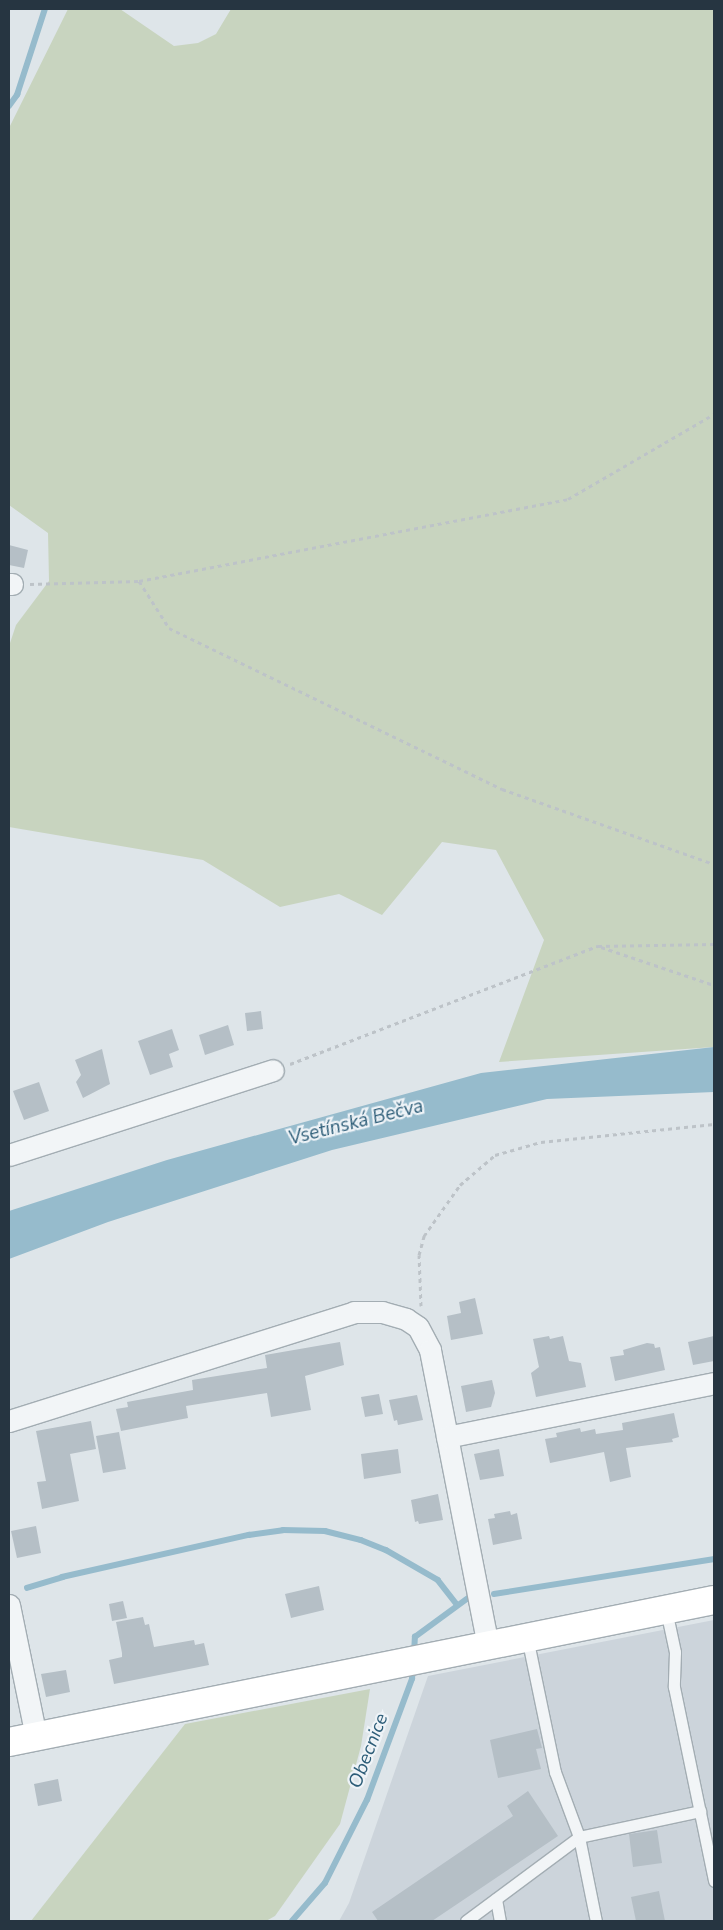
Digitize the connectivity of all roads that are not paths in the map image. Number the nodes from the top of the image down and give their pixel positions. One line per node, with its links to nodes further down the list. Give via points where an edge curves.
1 (273, 1070): 2 (street)
2 (9, 1155)
3 (714, 1383): 5 (street)
4 (9, 1421): 5 (street, via 354,1312 370,1310 395,1314 418,1327 430,1350)
5 (447, 1437): 10 (street)
6 (714, 1600): 8 (main road)
7 (9, 1605): 11 (street)
8 (666, 1610): 9 (main road); 13 (lane, via 675,1652 674,1687)
9 (527, 1637): 10 (main road); 14 (lane, via 555,1772)
10 (488, 1645): 11 (main road)
11 (36, 1736): 12 (main road)
12 (9, 1742)
13 (700, 1811): 14 (lane); 15 (lane)
14 (579, 1836): 16 (lane); 19 (lane)
15 (714, 1881)
16 (496, 1899): 17 (lane); 18 (lane)
17 (466, 1921)
18 (500, 1921)
19 (596, 1921)

